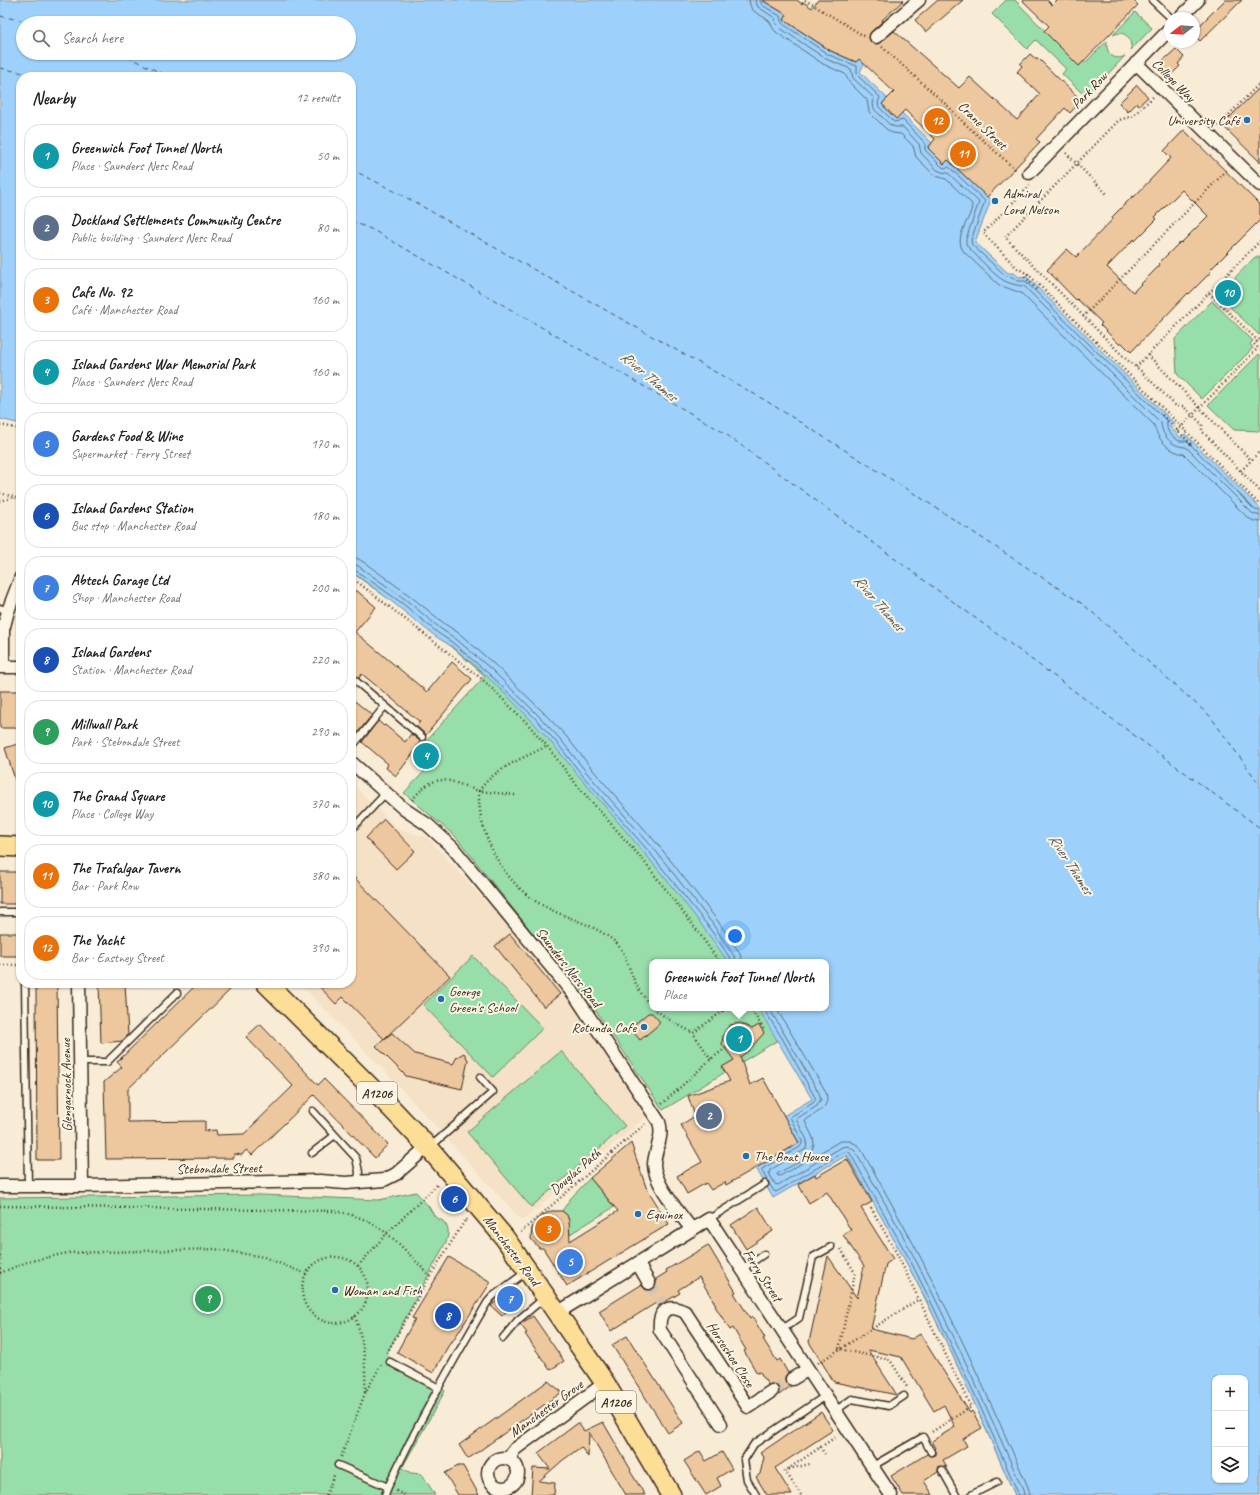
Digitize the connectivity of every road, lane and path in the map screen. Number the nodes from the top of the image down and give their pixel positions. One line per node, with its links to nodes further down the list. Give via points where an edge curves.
1 (805, 0): 8 (path, Crane Street)
2 (919, 0): 8 (street)
3 (1152, 0): 5 (lane)
4 (1198, 0): 6 (street)
5 (1165, 12)
6 (1186, 12)
7 (1164, 35): 9 (street, Park Row)
8 (875, 41): 16 (path, Crane Street)
9 (1136, 63): 11 (street, College Way); 16 (street, Park Row)
10 (1260, 83): 12 (path)
11 (1162, 89): 14 (path, via 1133,116 1119,120); 17 (street, College Way)
12 (1217, 127)
13 (1066, 153): 14 (path)
14 (1076, 163): 18 (path); 23 (path, via 1005,237)
15 (1227, 170): 23 (path)
16 (1026, 176): 20 (path, via 1031,184 983,233 1016,268)
17 (1260, 185)
18 (1108, 195)
19 (1260, 241): 22 (path)
20 (1028, 274): 21 (path, via 1025,277); 32 (path)
21 (1037, 290)
22 (1210, 293): 24 (path); 26 (path)
23 (1083, 317): 27 (path)
24 (1259, 340): 25 (path, via 1254,344)
25 (1259, 349): 28 (path)
26 (1148, 355): 27 (path); 28 (path)
27 (1136, 367): 30 (path, via 1176,406 1183,406)
28 (1200, 407): 30 (path); 37 (path)
29 (1162, 415): 34 (path)
30 (1192, 415): 32 (path); 38 (path, via 1202,424 1202,431)
31 (0, 425): 33 (path)
32 (1181, 427): 34 (path); 43 (path)
33 (16, 428)
34 (1178, 431): 35 (path)
35 (1193, 446)
36 (1260, 451): 37 (path)
37 (1252, 460): 38 (path)
38 (1241, 471): 39 (path)
39 (1260, 491)
40 (0, 493): 41 (path)
41 (15, 497): 42 (path)
42 (0, 501)
43 (1260, 505)
44 (356, 581): 53 (path, via 482,679)
45 (16, 587): 46 (street)
46 (4, 610): 47 (street)
47 (2, 667): 48 (street)
48 (16, 667)
49 (356, 681): 50 (lane)
50 (385, 706): 51 (lane); 52 (lane)
51 (422, 737)
52 (356, 742)
53 (547, 746): 55 (path, via 495,774 485,781); 64 (path, via 575,783 642,860)
54 (356, 766): 56 (street, Saunders Ness Road)
55 (479, 791): 57 (path); 58 (path, via 444,779 424,786); 71 (path, via 481,819 493,853 510,879 524,894 544,907 603,932 616,943 625,955 635,982)
56 (386, 793): 58 (street, Saunders Ness Road); 59 (lane)
57 (515, 795)
58 (404, 809): 96 (street, Saunders Ness Road, via 428,825 453,848 576,997 659,1122 661,1129 654,1173)
59 (356, 825)
60 (0, 846): 61 (main road)
61 (16, 846)
62 (0, 912): 63 (lane)
63 (16, 912)
64 (717, 959)
65 (16, 965): 66 (path)
66 (0, 966)
67 (24, 988): 91 (lane)
68 (79, 988): 79 (street, Glengarnock Avenue)
69 (271, 988): 85 (main road, Manchester Road / A1206)
70 (177, 993): 79 (lane, via 107,1062)
71 (649, 1003)
72 (658, 1011): 76 (path)
73 (723, 1011): 76 (path)
74 (752, 1011): 75 (path)
75 (765, 1031)
76 (693, 1034): 78 (path)
77 (726, 1048): 78 (path)
78 (711, 1059): 81 (path)
79 (81, 1062): 92 (street, Glengarnock Avenue)
80 (480, 1077): 85 (lane, via 493,1092)
81 (660, 1106)
82 (313, 1111): 84 (lane)
83 (650, 1119): 98 (path, Douglas Path)
84 (335, 1135): 86 (lane); 87 (lane, via 356,1158)
85 (428, 1148): 87 (street, Stebondale Street, via 391,1177); 105 (main road, Manchester Road / A1206, via 504,1237)
86 (312, 1153)
87 (358, 1182): 92 (street, Stebondale Street)
88 (765, 1184): 95 (lane)
89 (437, 1185): 97 (path)
90 (0, 1186): 91 (street, Stebondale Street)
91 (28, 1186): 92 (street, Stebondale Street)
92 (82, 1186)
93 (0, 1206): 97 (path, via 334,1211 356,1216)
94 (871, 1208): 111 (path)
95 (709, 1219): 96 (street); 104 (street, Ferry Street)
96 (692, 1230): 102 (street)
97 (387, 1233): 103 (path); 108 (path)
98 (519, 1235)
99 (831, 1247): 114 (lane, via 813,1257 799,1318); 116 (path, via 837,1243 855,1273)
100 (764, 1254): 104 (lane)
101 (0, 1256): 106 (path)
102 (638, 1264): 109 (street); 112 (street)
103 (358, 1266): 107 (path, via 342,1258 331,1257 321,1260); 113 (path, via 364,1275 368,1291 363,1307)
104 (742, 1269): 114 (street, Ferry Street)
105 (528, 1270): 110 (main road, Manchester Road / A1206); 121 (lane, via 487,1303)
106 (0, 1273): 107 (path, via 27,1262 67,1253 214,1249 264,1257)
107 (306, 1274): 113 (path, via 303,1294 311,1312 329,1322 349,1320)
108 (430, 1276)
109 (649, 1283)
110 (546, 1297): 112 (main road, Manchester Road / A1206); 115 (lane, via 533,1306)
111 (919, 1299): 116 (path); 129 (path, via 971,1407)
112 (557, 1312): 120 (main road, Manchester Road / A1206)
113 (355, 1316): 123 (path, via 364,1351)
114 (781, 1330): 118 (street, Ferry Street)
115 (502, 1338)
116 (840, 1349): 118 (path); 125 (path, via 890,1360 910,1392)
117 (390, 1362): 121 (lane)
118 (807, 1370): 119 (street); 124 (street, Ferry Street)
119 (792, 1379)
120 (605, 1383): 133 (street, Manchester Grove, via 515,1448); 143 (main road, Manchester Road / A1206)
121 (438, 1388): 140 (lane)
122 (772, 1392): 127 (street, Horseshoe Close, via 748,1407 685,1312 664,1306 659,1322 660,1330)
123 (365, 1393)
124 (825, 1396): 126 (street, Ferry Street); 144 (lane, via 754,1444 744,1460 747,1480)
125 (904, 1396): 126 (lane, via 889,1406 852,1399)
126 (835, 1411): 128 (street, Ferry Street)
127 (721, 1424)
128 (847, 1429): 130 (path); 136 (street, Ferry Street)
129 (923, 1437): 131 (lane); 136 (lane)
130 (820, 1447): 132 (path); 137 (path)
131 (931, 1452)
132 (825, 1454)
133 (508, 1459): 141 (street, Manchester Grove, via 516,1465 518,1474); 141 (street, Manchester Grove, via 494,1462 489,1475 493,1484)
134 (810, 1464): 137 (path)
135 (338, 1465): 140 (lane)
136 (872, 1466): 146 (street, Ferry Street)
137 (785, 1470): 145 (path)
138 (942, 1470): 147 (lane)
139 (997, 1482): 148 (lane)
140 (388, 1487): 142 (lane)
141 (508, 1491)
142 (385, 1495)
143 (671, 1495)
144 (756, 1495)
145 (801, 1495)
146 (890, 1495)
147 (956, 1495)
148 (971, 1495)

